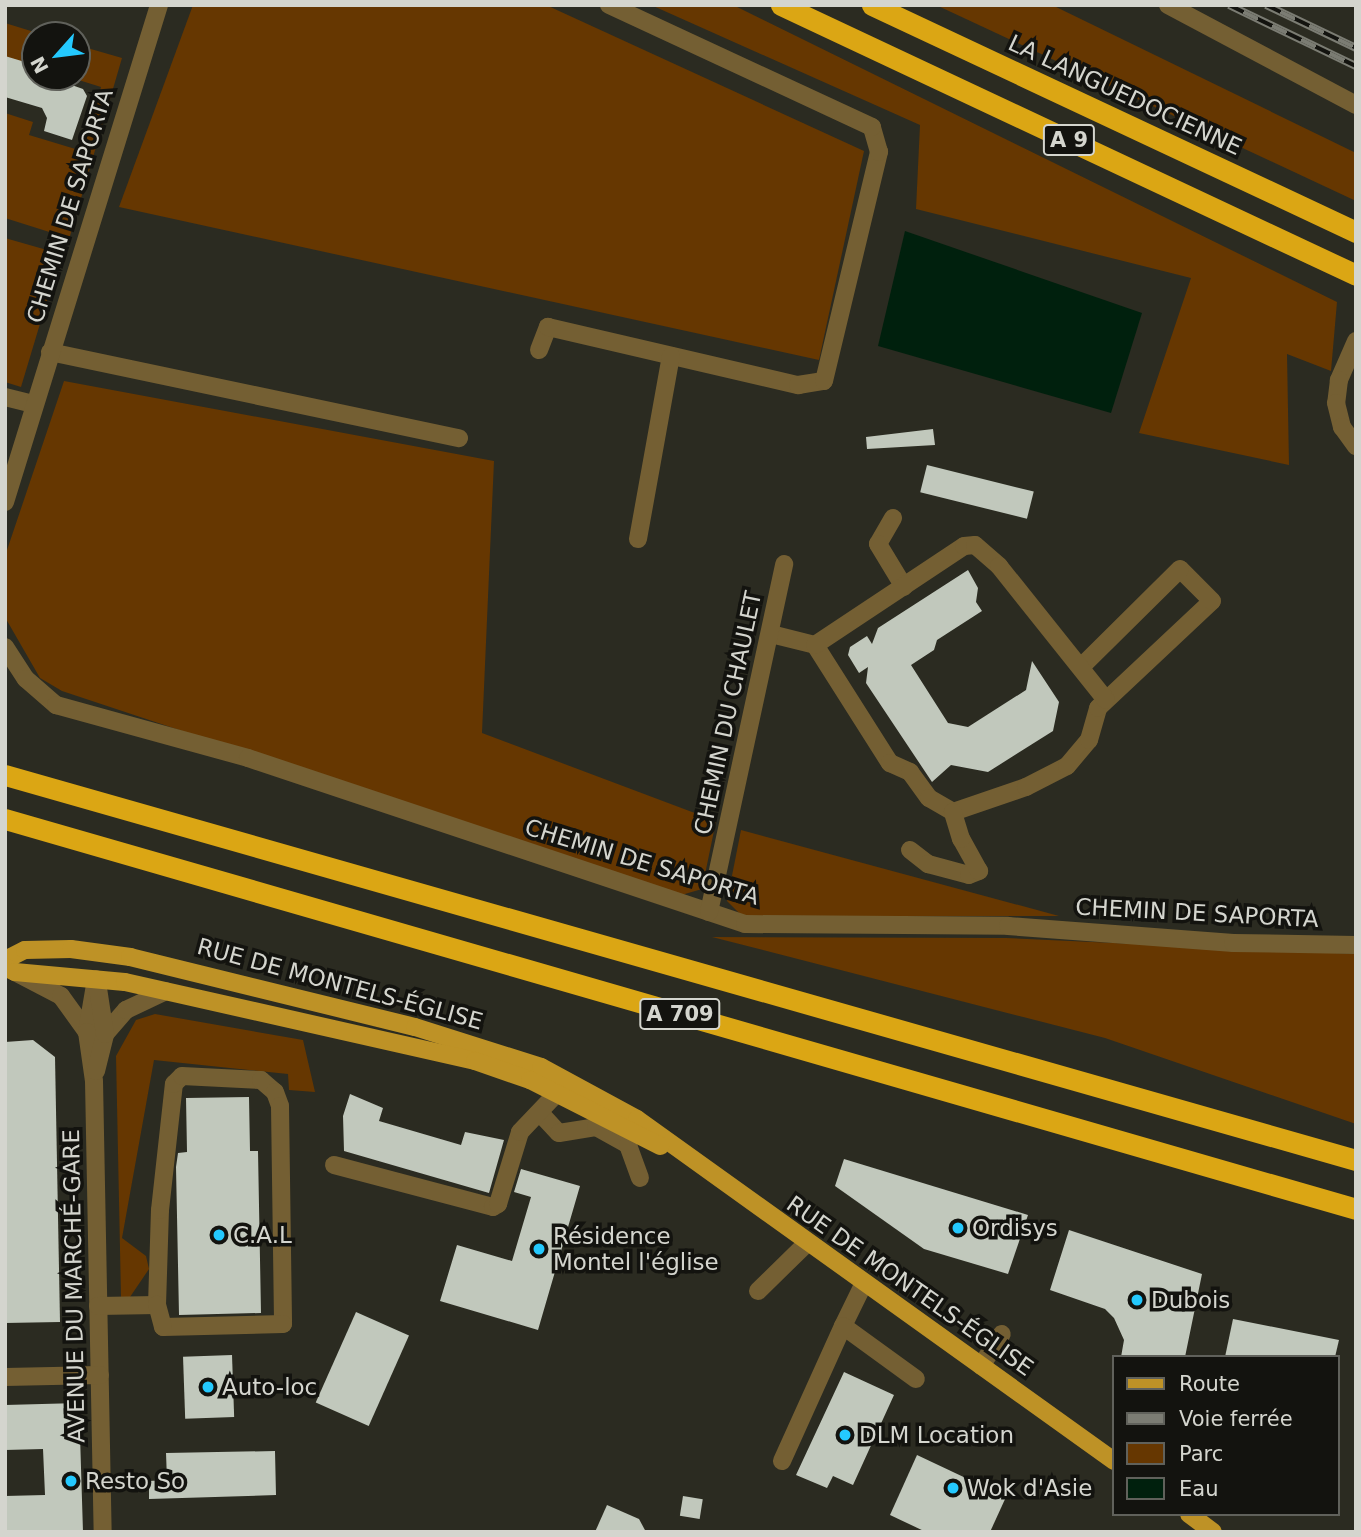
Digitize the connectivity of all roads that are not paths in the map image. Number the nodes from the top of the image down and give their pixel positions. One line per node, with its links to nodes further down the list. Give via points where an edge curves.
1 (159, 5): 11 (street, CHEMIN DE SAPORTA)
2 (609, 5): 12 (street, via 872,127 879,152 824,381 798,385)
3 (781, 5): 8 (highway, A 9)
4 (872, 5): 7 (highway, LA LANGUEDOCIENNE / A 9)
5 (1168, 5): 6 (street)
6 (1356, 105)
7 (1356, 232)
8 (1356, 275)
9 (1356, 341): 16 (street, via 1339,380 1336,403 1342,427)
10 (539, 350): 12 (street, via 548,327)
11 (50, 352): 14 (street, CHEMIN DE SAPORTA); 15 (street)
12 (671, 356): 19 (street)
13 (5, 397): 14 (street)
14 (33, 404): 17 (street, CHEMIN DE SAPORTA)
15 (459, 438)
16 (1356, 446)
17 (5, 502)
18 (892, 518): 21 (street, via 878,544)
19 (638, 539)
20 (784, 564): 22 (street, CHEMIN DU CHAULET)
21 (904, 587): 23 (street); 25 (street, via 964,547 975,545 999,566)
22 (771, 634): 23 (street); 31 (street, CHEMIN DU CHAULET)
23 (815, 645): 28 (street, via 890,763 910,772 929,798)
24 (5, 647): 31 (street, CHEMIN DE SAPORTA, via 26,679 56,705 248,758)
25 (1082, 666): 26 (street); 26 (street, via 1181,569 1212,601)
26 (1106, 700): 28 (street, via 1098,708 1089,740 1067,766 1026,787)
27 (5, 775): 40 (highway, A 709)
28 (953, 812): 30 (street, via 961,839 979,871 969,875 928,864)
29 (5, 819): 43 (highway, A 709)
30 (910, 850)
31 (709, 912): 32 (street, CHEMIN DE SAPORTA, via 746,924 1008,926 1233,943)
32 (1356, 945)
33 (99, 953): 34 (main road, RUE DE MONTELS-ÉGLISE, via 25,950); 35 (main road); 38 (main road, RUE DE MONTELS-ÉGLISE, via 189,970 447,1036 528,1061)
34 (8, 966): 35 (main road, RUE DE MONTELS-ÉGLISE); 37 (street, via 61,996)
35 (96, 979): 36 (main road, RUE DE MONTELS-ÉGLISE); 37 (street, AVENUE DU MARCHÉ-GARE)
36 (166, 991): 37 (street, AVENUE DU MARCHÉ-GARE, via 125,1010); 38 (main road, RUE DE MONTELS-ÉGLISE, via 475,1061)
37 (96, 1033): 48 (street, AVENUE DU MARCHÉ-GARE)
38 (560, 1086): 39 (street); 44 (main road, RUE DE MONTELS-ÉGLISE, via 637,1119)
39 (541, 1114): 41 (street, via 520,1132 498,1204 493,1207); 42 (street, via 559,1133 596,1127 628,1145)
40 (1356, 1160)
41 (334, 1165)
42 (640, 1178)
43 (1356, 1209)
44 (807, 1243): 45 (main road, RUE DE MONTELS-ÉGLISE); 46 (street)
45 (864, 1283): 49 (street); 51 (main road, RUE DE MONTELS-ÉGLISE)
46 (758, 1291)
47 (157, 1305): 47 (street, via 160,1210 174,1084 182,1076 261,1080 275,1092 280,1106 283,1324 163,1327); 48 (street)
48 (98, 1307): 52 (street, AVENUE DU MARCHÉ-GARE)
49 (843, 1326): 54 (street); 56 (street)
50 (1002, 1334): 51 (street)
51 (981, 1366): 55 (main road, RUE DE MONTELS-ÉGLISE)
52 (100, 1375): 53 (street); 58 (street, AVENUE DU MARCHÉ-GARE)
53 (5, 1377)
54 (916, 1379)
55 (1112, 1460)
56 (782, 1461)
57 (1192, 1516): 59 (main road)
58 (103, 1532)
59 (1213, 1532)

